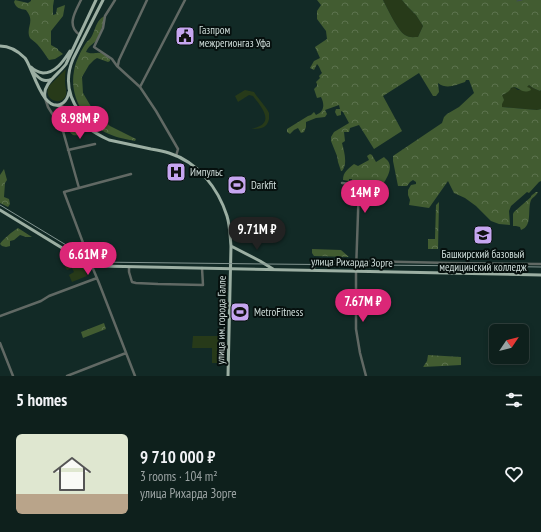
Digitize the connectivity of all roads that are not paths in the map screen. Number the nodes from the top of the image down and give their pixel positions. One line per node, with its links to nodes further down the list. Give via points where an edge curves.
1 (81, 0): 7 (street, via 72,25)
2 (96, 0): 7 (main road)
3 (103, 0): 15 (main road, улица им. города Галле, via 73,59 69,70)
4 (115, 0): 11 (street, via 105,16 103,28 94,47)
5 (147, 0): 11 (street)
6 (185, 0): 14 (street)
7 (80, 36): 8 (main road)
8 (75, 44): 10 (main road, via 51,72 36,72); 13 (main road, via 66,64)
9 (0, 46): 10 (main road, via 16,51)
10 (28, 63): 12 (main road)
11 (118, 66): 14 (street)
12 (32, 70): 13 (main road, via 42,80 47,81); 16 (main road, via 36,83)
13 (54, 77): 16 (main road, via 46,86)
14 (140, 87): 22 (street, via 178,150)
15 (69, 92): 17 (main road, via 65,101); 19 (main road, улица им. города Галле, via 78,111)
16 (45, 97): 17 (main road, улица им. города Галле); 18 (street)
17 (56, 105): 18 (street); 19 (main road, улица им. города Галле, via 66,108)
18 (52, 113): 21 (street, via 63,131)
19 (94, 132): 22 (main road, улица им. города Галле, via 109,140)
20 (95, 144): 21 (street)
21 (68, 150): 25 (street)
22 (176, 156): 27 (main road, улица им. города Галле, via 189,162 211,184 227,217)
23 (131, 174): 25 (street)
24 (342, 183): 28 (street, via 359,185)
25 (79, 188): 29 (street, via 64,192)
26 (0, 210): 29 (main road)
27 (231, 246): 33 (main road, улица им. города Галле); 34 (main road)
28 (356, 261): 30 (street); 35 (street, via 314,260); 36 (street)
29 (91, 264): 31 (main road, улица Рихарда Зорге); 38 (street)
30 (541, 264)
31 (129, 267): 32 (main road, улица Рихарда Зорге); 32 (street, via 132,282 136,283 203,285)
32 (202, 268): 33 (main road, улица Рихарда Зорге)
33 (231, 269): 34 (main road, улица Рихарда Зорге); 45 (main road, улица им. города Галле)
34 (275, 270): 35 (main road, улица Рихарда Зорге)
35 (314, 270): 36 (main road, улица Рихарда Зорге)
36 (356, 271): 37 (main road, улица Рихарда Зорге); 46 (street, via 357,334)
37 (541, 275)
38 (97, 278): 39 (street); 41 (street)
39 (0, 316)
40 (0, 343): 42 (street)
41 (126, 353): 43 (street); 44 (street)
42 (13, 376)
43 (67, 376)
44 (135, 376)
45 (228, 376)
46 (366, 376)

